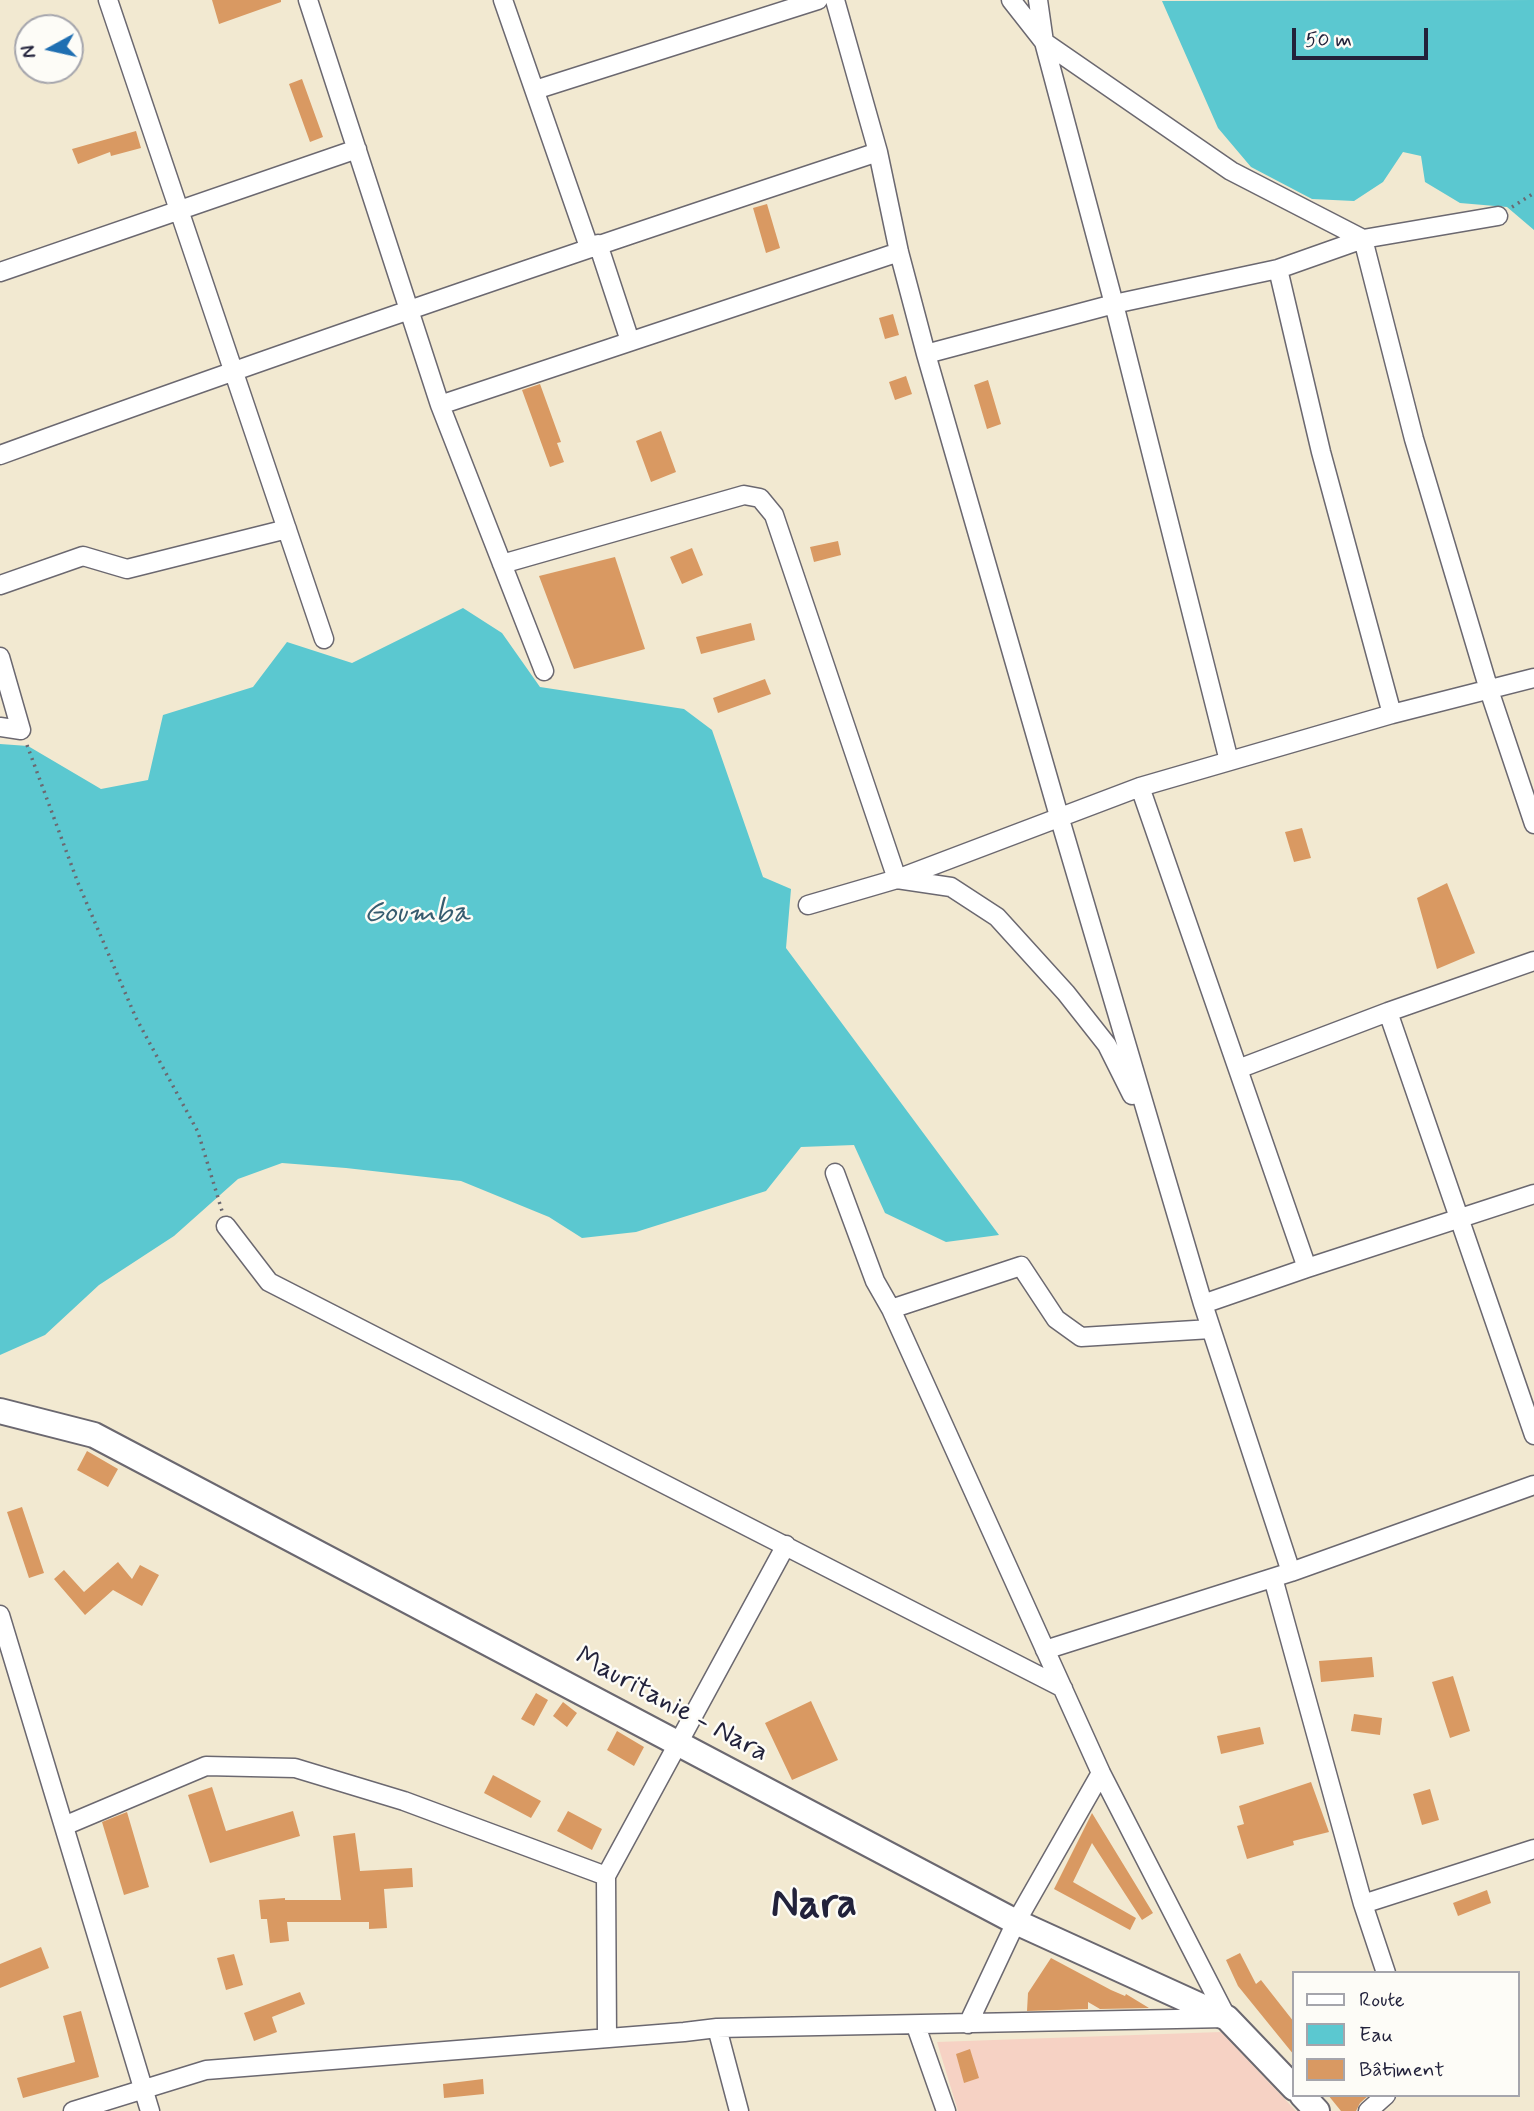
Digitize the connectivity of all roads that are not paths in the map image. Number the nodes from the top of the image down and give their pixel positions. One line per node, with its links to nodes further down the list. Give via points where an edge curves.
1 (108, 0): 12 (street)
2 (308, 0): 10 (street)
3 (503, 0): 9 (street)
4 (818, 0): 9 (street)
5 (835, 0): 11 (street)
6 (1011, 0): 8 (street)
7 (1038, 0): 8 (street)
8 (1044, 42): 14 (street, via 1231,171); 19 (street)
9 (535, 90): 15 (street)
10 (357, 149): 12 (street); 20 (street)
11 (878, 152): 15 (street); 16 (street)
12 (179, 211): 18 (street); 23 (street)
13 (1498, 216): 14 (street)
14 (1363, 239): 17 (street); 33 (street, via 1414,439)
15 (594, 246): 20 (street); 21 (street)
16 (900, 253): 21 (street); 22 (street)
17 (1278, 270): 19 (street); 34 (street, via 1321,452)
18 (0, 272)
19 (1114, 304): 22 (street); 36 (street)
20 (410, 311): 23 (street); 24 (street)
21 (630, 341): 24 (street)
22 (926, 354): 38 (street)
23 (233, 370): 25 (street); 26 (street)
24 (440, 405): 27 (street)
25 (0, 455)
26 (287, 529): 28 (street, via 127,569 83,556); 29 (street)
27 (502, 564): 31 (street); 40 (street, via 744,495 760,498 774,515)
28 (0, 585)
29 (324, 639)
30 (0, 657): 35 (street, via 22,730)
31 (544, 671)
32 (1534, 678): 33 (street)
33 (1489, 690): 34 (street); 39 (street)
34 (1392, 715): 36 (street)
35 (0, 727)
36 (1229, 761): 37 (street)
37 (1140, 787): 38 (street); 44 (street)
38 (1059, 816): 40 (street); 45 (street)
39 (1534, 824)
40 (897, 879): 41 (street); 45 (street, via 951,887 996,917 1107,1045)
41 (808, 905)
42 (1534, 961): 43 (street)
43 (1388, 1012): 44 (street); 48 (street)
44 (1238, 1069): 50 (street)
45 (1155, 1141): 51 (street)
46 (835, 1173): 52 (street, via 875,1281)
47 (1534, 1194): 48 (street)
48 (1459, 1219): 50 (street); 55 (street)
49 (226, 1226): 57 (street, via 268,1282)
50 (1307, 1268): 51 (street)
51 (1203, 1304): 53 (street)
52 (891, 1309): 53 (street, via 1021,1266 1056,1319 1081,1337); 61 (street)
53 (1211, 1329): 58 (street)
54 (0, 1411): 63 (main road, Mauritanie - Nara, via 94,1435)
55 (1534, 1435)
56 (1534, 1485): 58 (street)
57 (786, 1545): 62 (street); 63 (street)
58 (1292, 1572): 59 (street)
59 (1273, 1578): 61 (street); 68 (street)
60 (0, 1617): 65 (street)
61 (1045, 1650): 62 (street)
62 (1063, 1688): 64 (street)
63 (679, 1744): 67 (street); 69 (main road, Mauritanie - Nara)
64 (1101, 1773): 69 (street); 71 (street)
65 (64, 1826): 67 (street, via 206,1766 295,1768 404,1801); 77 (street)
66 (1534, 1849): 68 (street)
67 (606, 1876): 75 (street)
68 (1363, 1904): 70 (street)
69 (1016, 1922): 71 (main road, Mauritanie - Nara); 72 (street)
70 (1385, 1971)
71 (1227, 2018): 72 (street); 76 (main road, Mauritanie - Nara)
72 (968, 2024): 73 (street)
73 (916, 2026): 74 (street); 83 (street)
74 (717, 2028): 75 (street); 82 (street)
75 (607, 2038): 77 (street, via 206,2070)
76 (1292, 2086)
77 (144, 2089): 80 (street); 81 (street)
78 (1304, 2097): 84 (main road)
79 (1384, 2097): 85 (street)
80 (73, 2111)
81 (150, 2111)
82 (739, 2111)
83 (946, 2111)
84 (1317, 2111)
85 (1368, 2111)

